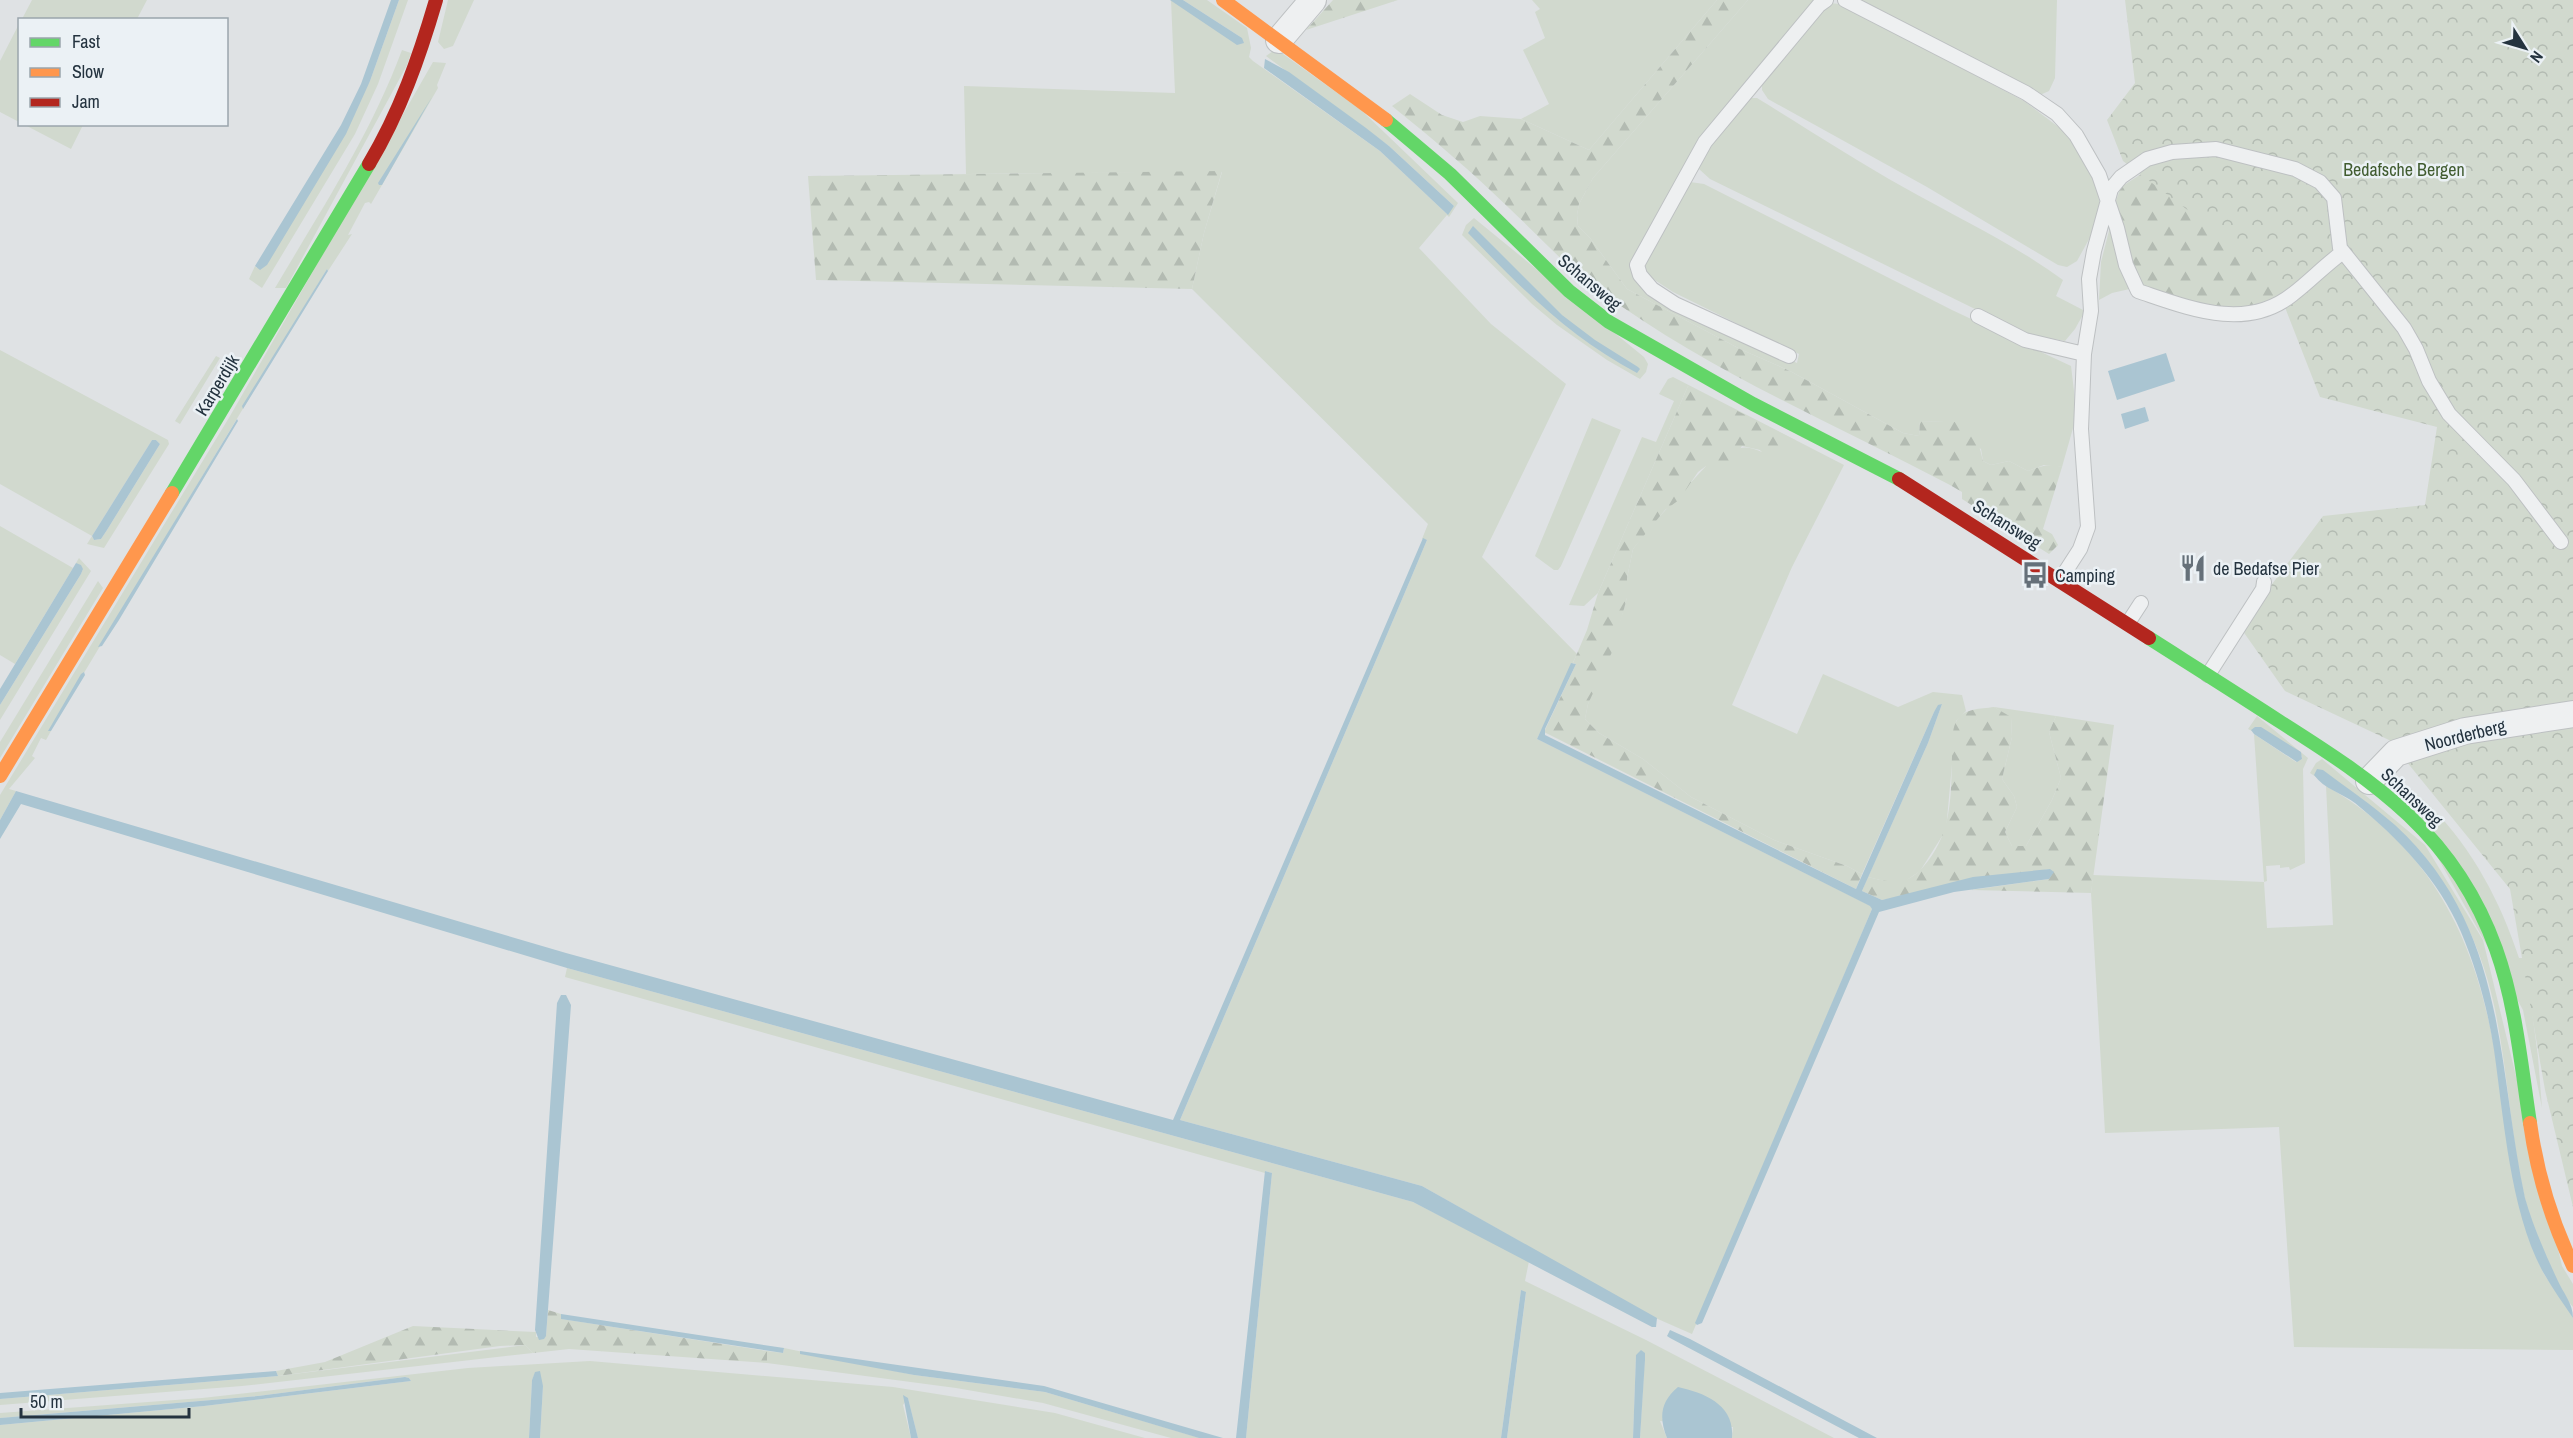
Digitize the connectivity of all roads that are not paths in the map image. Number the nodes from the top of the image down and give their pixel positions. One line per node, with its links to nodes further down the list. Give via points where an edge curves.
1 (436, 0): 19 (street, Karperdijk, via 418,60 390,129)
2 (1223, 0): 6 (street, Schansweg)
3 (1313, 0): 6 (street)
4 (1826, 0): 11 (lane, via 1705,142 1637,265 1652,289 1675,304)
5 (1845, 0): 7 (lane, via 2026,93 2057,114 2076,135 2099,175)
6 (1279, 40): 13 (street, Schansweg, via 1366,103 1450,174 1569,291 1609,322 1734,394 1905,482)
7 (2108, 204): 8 (lane, via 2121,177 2147,159 2172,152 2216,149 2295,169 2320,182 2334,198); 8 (lane, via 2138,291 2195,310 2233,316 2257,313 2291,296); 10 (lane, via 2089,279 2091,311)
8 (2343, 252): 12 (lane, via 2404,327 2449,414 2514,480)
9 (1978, 316): 10 (lane, via 2025,340)
10 (2084, 354): 13 (lane, via 2081,429 2088,527 2080,549)
11 (1788, 356)
12 (2561, 542)
13 (2060, 580): 16 (street, Schansweg)
14 (2264, 582): 17 (lane)
15 (2140, 603): 16 (lane)
16 (2128, 623): 17 (street, Schansweg)
17 (2208, 675): 20 (street, Schansweg)
18 (2573, 714): 20 (street, Noorderberg, via 2465,732 2396,753)
19 (0, 776)
20 (2369, 781): 21 (street, Schansweg, via 2425,831 2451,864 2486,925 2511,1005 2539,1178)
21 (2573, 1266)

